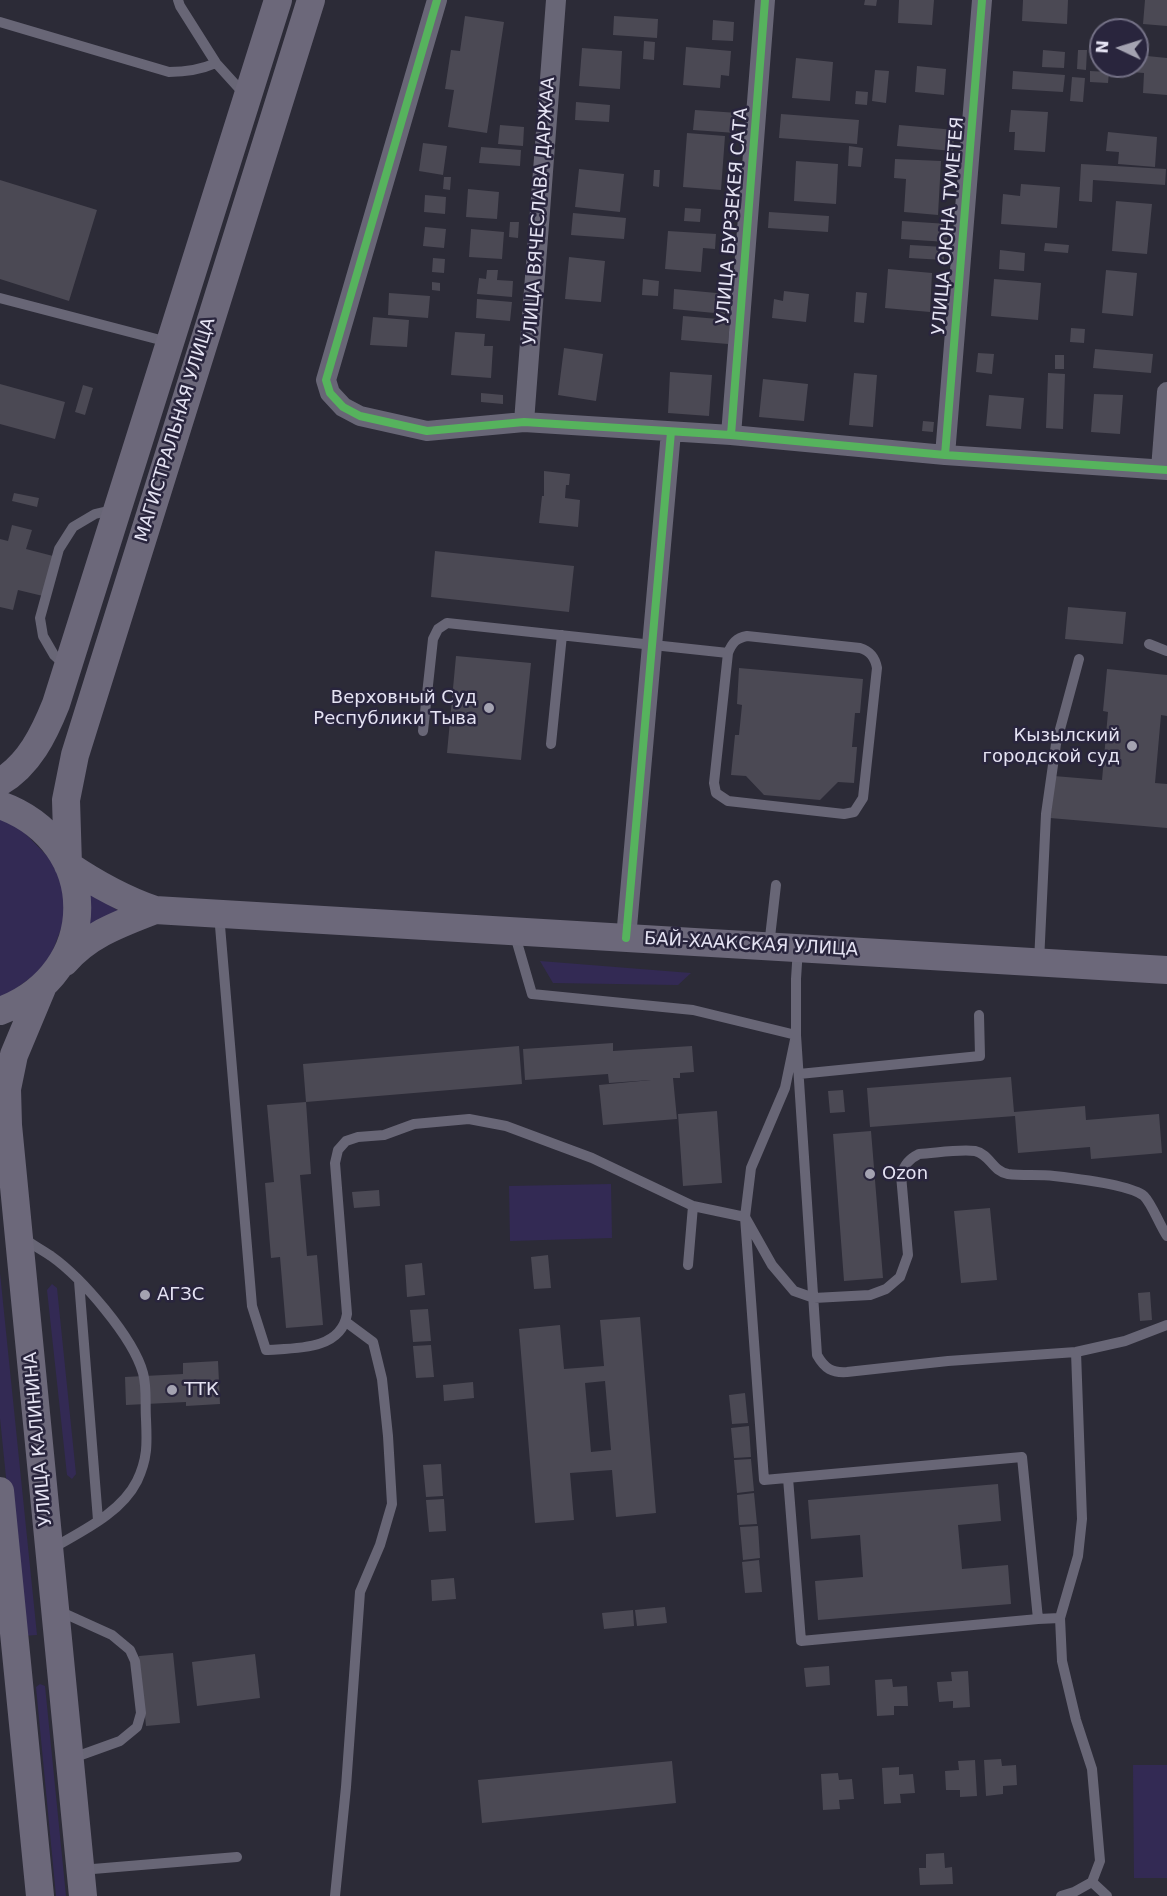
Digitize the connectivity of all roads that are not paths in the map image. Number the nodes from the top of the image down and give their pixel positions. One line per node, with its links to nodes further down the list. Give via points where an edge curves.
1 (178, 0): 9 (lane)
2 (278, 0): 10 (main road, МАГИСТРАЛЬНАЯ УЛИЦА)
3 (310, 0): 31 (main road, МАГИСТРАЛЬНАЯ УЛИЦА, via 75,755 66,800)
4 (437, 0): 14 (street, via 326,380 330,393 343,407 360,416 427,431)
5 (556, 0): 14 (street, УЛИЦА ВЯЧЕСЛАВА ДАРЖАА)
6 (765, 0): 16 (street, УЛИЦА БУРЗЕКЕЯ САТА)
7 (982, 0): 17 (street, УЛИЦА ОЮНА ТУМЕТЕЯ)
8 (0, 22): 9 (lane, via 169,72 187,72)
9 (216, 63): 10 (lane)
10 (247, 97): 12 (main road, МАГИСТРАЛЬНАЯ УЛИЦА)
11 (0, 298): 12 (lane)
12 (171, 342): 19 (main road, МАГИСТРАЛЬНАЯ УЛИЦА)
13 (1167, 392): 18 (street)
14 (524, 422): 15 (street)
15 (671, 432): 16 (street); 22 (street)
16 (731, 435): 17 (street)
17 (945, 455): 18 (street)
18 (1164, 469)
19 (119, 508): 26 (main road, МАГИСТРАЛЬНАЯ УЛИЦА); 26 (lane, via 95,514 73,527 58,549 40,618 43,636 54,655)
20 (562, 635): 22 (lane); 27 (lane, via 442,625 433,639); 28 (lane)
21 (1149, 644): 23 (lane)
22 (653, 645): 24 (lane); 36 (street)
23 (1167, 651)
24 (728, 653): 24 (lane, via 716,793 728,801 854,812 863,798 876,662 871,653 860,648 747,636 737,639)
25 (1079, 659): 39 (lane, via 1056,744 1046,814)
26 (68, 668): 29 (main road, МАГИСТРАЛЬНАЯ УЛИЦА, via 47,728 23,764)
27 (423, 731)
28 (551, 744)
29 (0, 782)
30 (0, 805): 31 (main road, via 34,822 49,835)
31 (68, 865): 33 (main road, БАЙ-ХААКСКАЯ УЛИЦА, via 112,892); 41 (main road, via 78,909 75,933 67,954)
32 (776, 885): 37 (lane)
33 (155, 910): 34 (main road, БАЙ-ХААКСКАЯ УЛИЦА); 41 (main road, БАЙ-ХААКСКАЯ УЛИЦА, via 97,935 76,950)
34 (219, 914): 35 (main road, БАЙ-ХААКСКАЯ УЛИЦА); 53 (lane, via 252,1306 266,1350 316,1345 334,1338)
35 (514, 931): 36 (main road, БАЙ-ХААКСКАЯ УЛИЦА); 44 (lane, via 532,994 693,1010)
36 (626, 938): 37 (main road, БАЙ-ХААКСКАЯ УЛИЦА)
37 (769, 946): 38 (main road, БАЙ-ХААКСКАЯ УЛИЦА)
38 (798, 948): 39 (main road, БАЙ-ХААКСКАЯ УЛИЦА); 44 (lane)
39 (1039, 962): 40 (main road, БАЙ-ХААКСКАЯ УЛИЦА)
40 (1167, 970)
41 (48, 981): 42 (main road, via 19,1004); 48 (main road, УЛИЦА КАЛИНИНА, via 14,1056 7,1089)
42 (0, 1011)
43 (979, 1015): 45 (lane, via 980,1056)
44 (796, 1035): 45 (lane); 47 (lane, via 785,1088 751,1168)
45 (799, 1074): 52 (lane)
46 (693, 1206): 47 (lane); 50 (lane); 53 (lane, via 592,1158 506,1125 470,1119 414,1124 384,1135 358,1137 338,1150 335,1163)
47 (745, 1217): 52 (lane, via 772,1265 794,1291); 56 (lane, via 764,1480)
48 (19, 1235): 51 (lane); 59 (main road, УЛИЦА КАЛИНИНА)
49 (1167, 1236): 52 (lane, via 1144,1196 1125,1187 1054,1176 1008,1174 998,1171 986,1155 975,1151 919,1154 904,1165 901,1175 908,1255 900,1276 886,1289 870,1295)
50 (688, 1265)
51 (78, 1281): 58 (lane); 58 (lane, via 115,1323 134,1351 143,1375 147,1451 136,1482 118,1505)
52 (814, 1298): 55 (lane, via 817,1355 823,1366 834,1372)
53 (346, 1322): 70 (lane, via 373,1342 382,1379 392,1504 360,1592)
54 (1167, 1324): 55 (lane, via 1125,1341)
55 (1076, 1352): 61 (lane, via 1082,1519 1078,1556)
56 (788, 1478): 62 (lane, via 1022,1457); 62 (lane, via 801,1641)
57 (0, 1491): 64 (main road)
58 (98, 1520): 59 (lane)
59 (50, 1550): 60 (main road, УЛИЦА КАЛИНИНА)
60 (55, 1609): 63 (main road, УЛИЦА КАЛИНИНА); 65 (lane, via 112,1635 130,1650 135,1661 141,1713 137,1727 120,1741)
61 (1060, 1618): 62 (lane); 67 (lane, via 1062,1661 1092,1769 1100,1861)
62 (1038, 1619)
63 (60, 1666): 64 (main road); 65 (main road, УЛИЦА КАЛИНИНА)
64 (18, 1669): 69 (main road)
65 (70, 1760): 68 (main road, УЛИЦА КАЛИНИНА)
66 (237, 1857): 68 (lane)
67 (1092, 1882): 71 (lane); 72 (lane)
68 (82, 1883)
69 (40, 1896)
70 (335, 1896)
71 (1061, 1896)
72 (1107, 1896)

